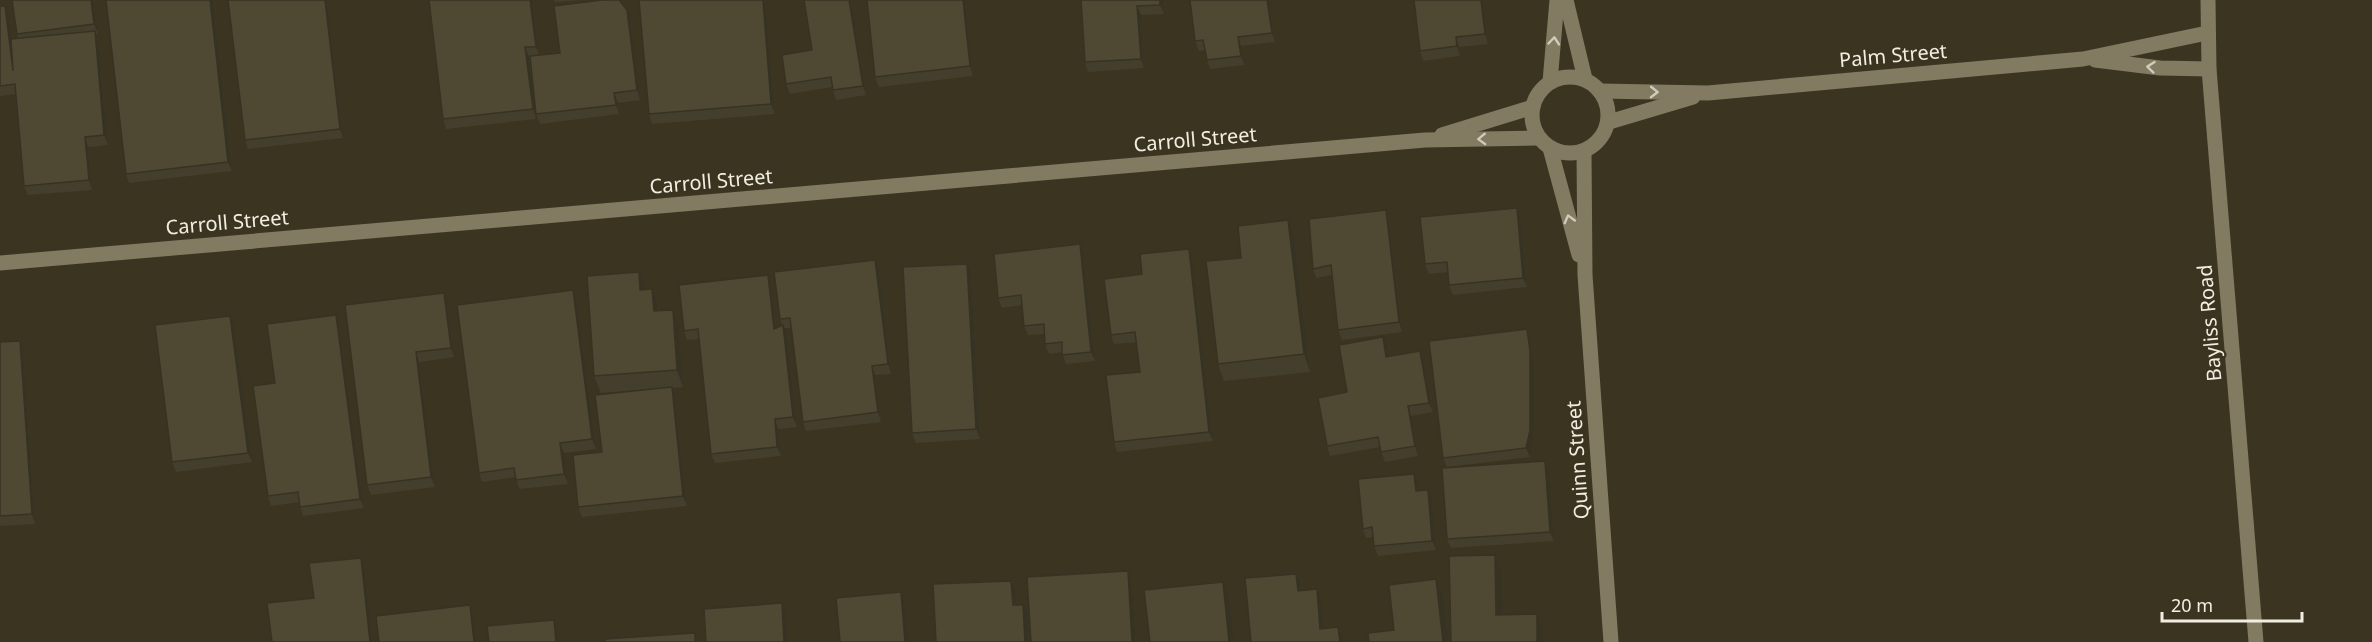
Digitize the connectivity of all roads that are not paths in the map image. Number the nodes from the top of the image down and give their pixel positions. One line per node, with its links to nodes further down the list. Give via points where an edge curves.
1 (1557, 0): 8 (street, one-way to 1)
2 (1566, 0): 7 (street)
3 (2208, 0): 4 (street, Bayliss Road)
4 (2207, 33): 5 (street, Palm Street); 6 (street, Bayliss Road)
5 (2083, 59): 6 (street, Palm Street, one-way to 5); 10 (street, Palm Street)
6 (2209, 69): 19 (street, Bayliss Road)
7 (1586, 80): 8 (street, via 1562,77); 9 (street)
8 (1550, 82): 11 (street)
9 (1600, 91): 10 (street, Palm Street, one-way to 10); 12 (street, via 1609,111)
10 (1708, 93): 12 (street, Palm Street)
11 (1533, 107): 13 (street, Carroll Street); 14 (street, via 1532,118)
12 (1609, 122): 15 (street, via 1596,145)
13 (1425, 140): 14 (street, Carroll Street, one-way to 13); 16 (street, Carroll Street)
14 (1544, 143): 15 (street, via 1561,153); 17 (street, Quinn Street, one-way to 14)
15 (1584, 152): 17 (street, Quinn Street)
16 (0, 263)
17 (1585, 275): 18 (street, Quinn Street)
18 (1611, 642)
19 (2256, 642)

